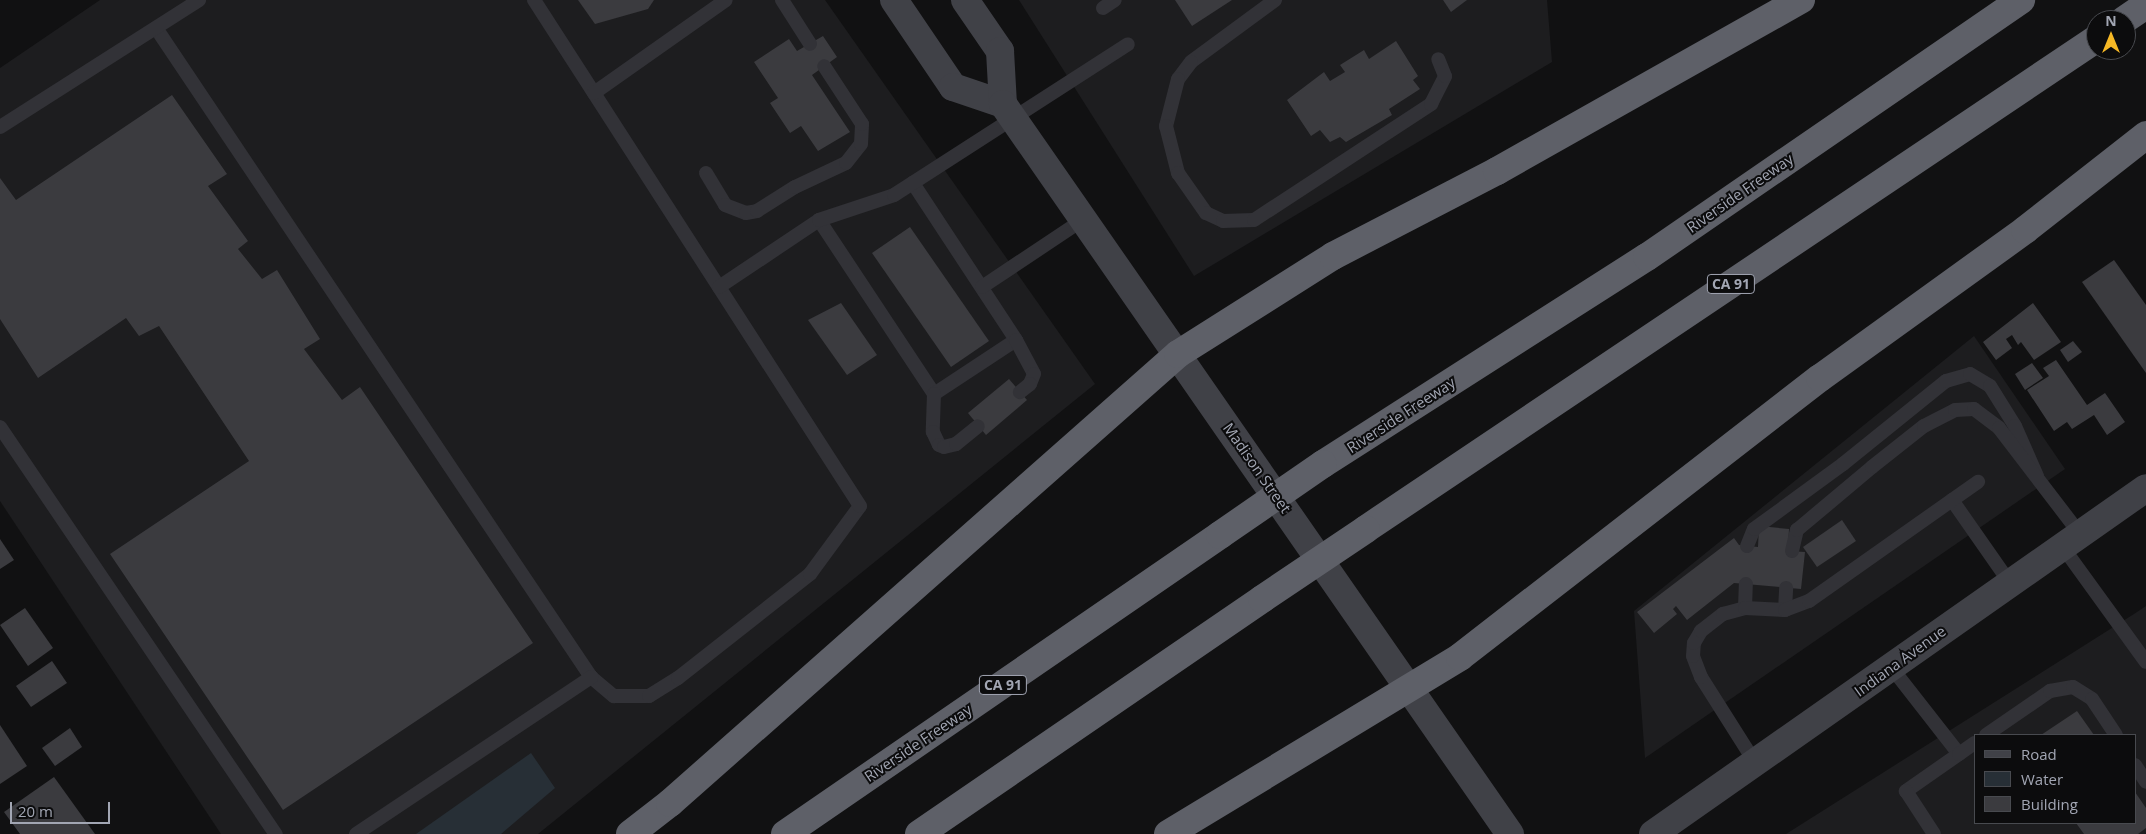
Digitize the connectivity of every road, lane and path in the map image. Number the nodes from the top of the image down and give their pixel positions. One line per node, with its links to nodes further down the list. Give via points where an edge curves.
1 (199, 0): 12 (lane)
2 (534, 0): 18 (lane)
3 (726, 0): 18 (lane)
4 (782, 0): 13 (lane)
5 (894, 0): 19 (main road, via 953,87)
6 (965, 0): 19 (main road, via 1000,51)
7 (1115, 0): 11 (lane)
8 (1275, 0): 16 (lane, via 1191,62 1178,79 1166,126 1178,173 1206,213 1223,221 1254,220 1431,104 1445,76)
9 (1801, 0): 29 (highway, via 1505,166 1333,256)
10 (2020, 0): 60 (highway, Riverside Freeway / CA 91, bridge, via 1647,257 1324,464)
11 (1103, 8)
12 (156, 28): 20 (lane); 48 (lane)
13 (810, 44)
14 (1128, 44): 19 (lane)
15 (2086, 46): 61 (highway, CA 91, bridge, via 1366,528)
16 (1438, 59)
17 (824, 66): 22 (lane, via 862,124 861,144 846,163 795,187 757,211 746,213 725,205)
18 (594, 93): 26 (lane)
19 (1008, 111): 23 (lane); 24 (main road, Madison Street)
20 (0, 127)
21 (2146, 135): 49 (highway, via 2025,230 1820,378 1460,657)
22 (706, 173)
23 (913, 183): 25 (lane, via 894,195); 27 (lane)
24 (1084, 219): 27 (lane); 29 (main road, Madison Street)
25 (819, 220): 26 (lane); 31 (lane)
26 (719, 287): 48 (lane, via 860,506 810,574 678,678 649,696 614,696)
27 (982, 287): 28 (lane)
28 (1016, 340): 30 (lane, via 1034,374 1030,384); 31 (lane)
29 (1178, 354): 49 (main road, Madison Street); 59 (highway, via 670,803)
30 (1020, 392)
31 (934, 394): 32 (lane, via 933,432 939,445 956,444)
32 (978, 426)
33 (0, 427): 57 (lane)
34 (2037, 476): 38 (lane); 39 (lane, via 2015,426 1990,386 1970,374 1946,381 1843,464 1754,528); 40 (lane, via 1999,428 1974,409 1955,410 1924,426 1797,530)
35 (1978, 482): 37 (lane)
36 (2146, 488): 38 (main road, Indiana Avenue)
37 (1952, 500): 41 (lane); 45 (lane, via 1809,602)
38 (2071, 540): 41 (main road, Indiana Avenue); 46 (lane)
39 (1746, 546)
40 (1792, 551)
41 (2010, 583): 47 (main road, Indiana Avenue)
42 (1746, 584): 44 (lane)
43 (1786, 588): 45 (lane)
44 (1745, 608): 45 (lane); 54 (lane, via 1723,614 1701,631 1694,643 1693,656 1701,677)
45 (1785, 610)
46 (2146, 662)
47 (1891, 667): 53 (lane); 54 (main road, Indiana Avenue)
48 (591, 677): 58 (lane)
49 (1410, 690): 62 (highway); 63 (main road, Madison Street)
50 (1987, 734): 51 (lane, via 2050,692 2072,686 2092,699)
51 (2115, 734)
52 (1974, 744): 53 (lane)
53 (1959, 754): 65 (lane, via 1906,792)
54 (1756, 764): 64 (main road, Indiana Avenue)
55 (2136, 767): 56 (lane)
56 (2146, 782)
57 (276, 834)
58 (356, 834)
59 (630, 834)
60 (786, 834)
61 (919, 834)
62 (1168, 834)
63 (1510, 834)
64 (1653, 834)
65 (1934, 834)

